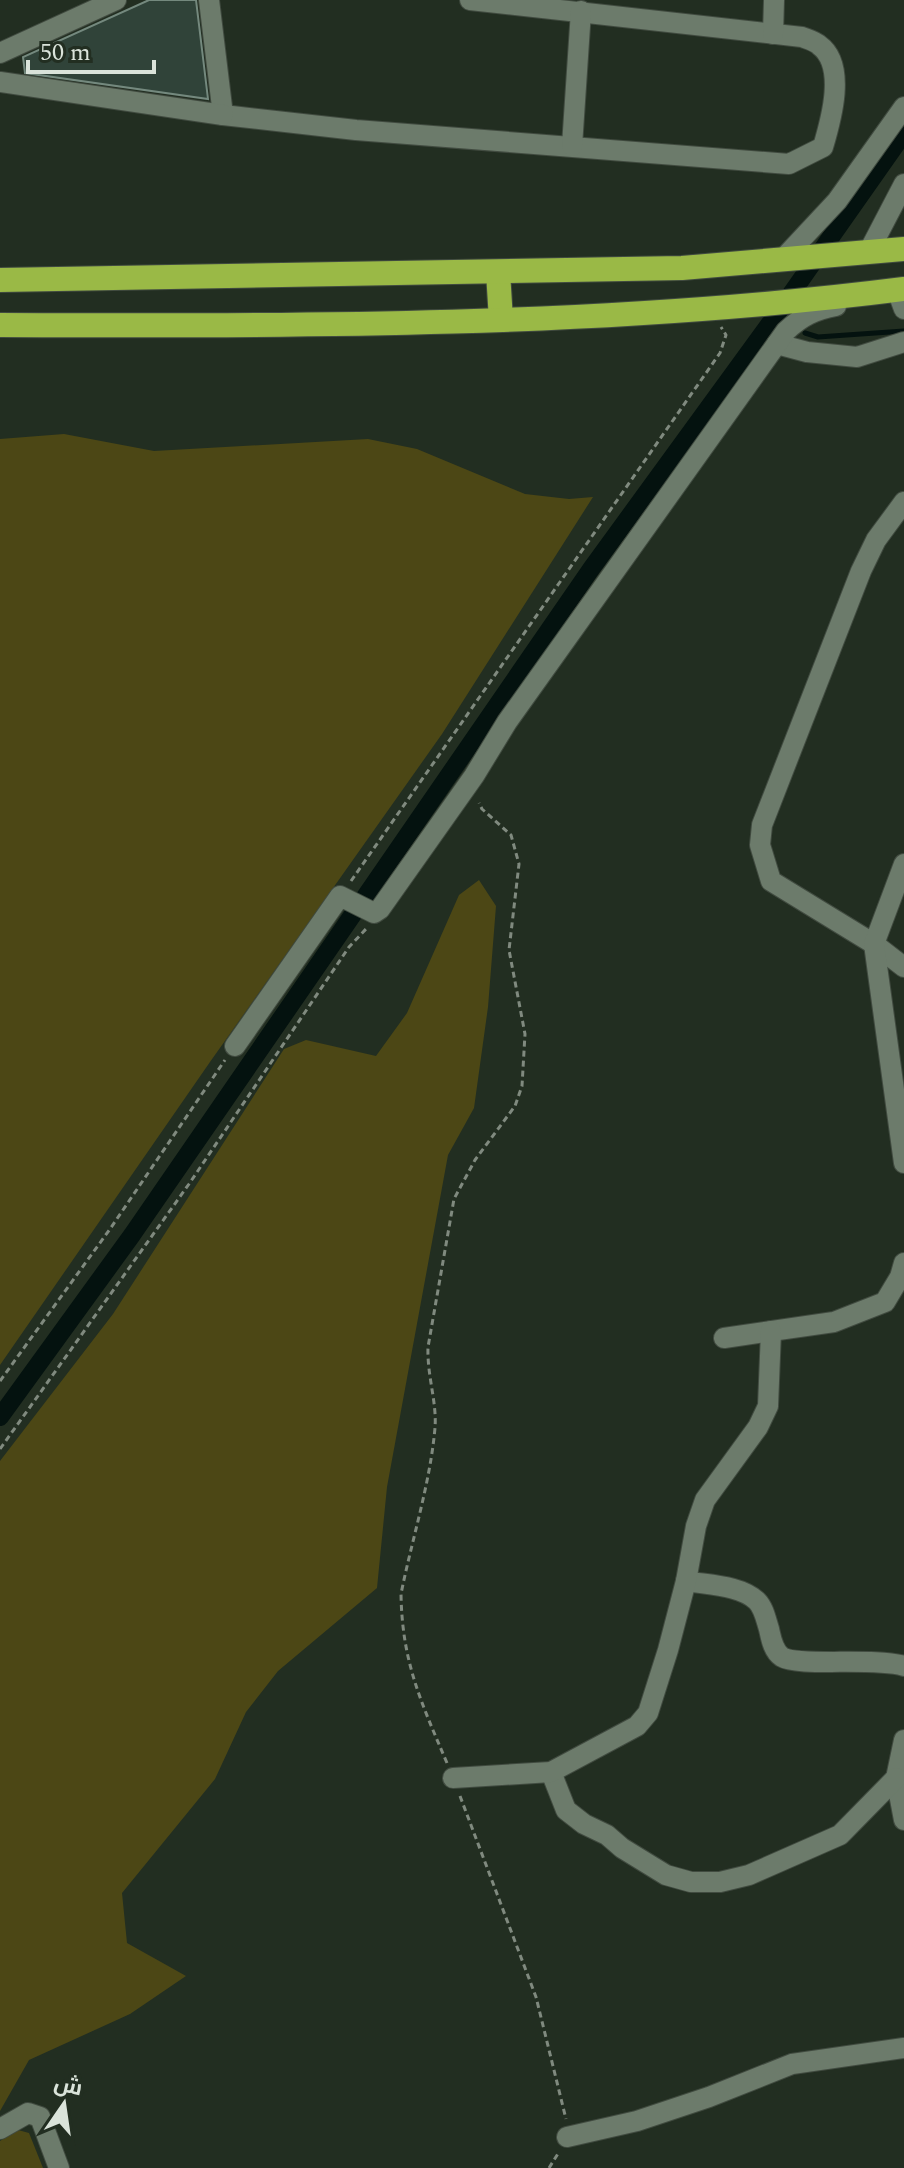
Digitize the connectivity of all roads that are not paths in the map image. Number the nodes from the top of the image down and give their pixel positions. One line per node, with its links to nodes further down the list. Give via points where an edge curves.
1 (116, 0): 7 (street)
2 (209, 0): 10 (street)
3 (470, 0): 5 (street)
4 (774, 0): 6 (street)
5 (581, 11): 6 (street); 11 (street)
6 (773, 34): 11 (street, via 802,37 820,45 832,60 835,106 823,147 789,164)
7 (0, 53)
8 (0, 82): 10 (street)
9 (904, 107): 15 (street)
10 (223, 115): 11 (street)
11 (572, 146)
12 (904, 184): 14 (street)
13 (904, 249): 14 (highway)
14 (857, 254): 15 (highway)
15 (791, 260): 16 (highway)
16 (498, 272): 17 (highway); 19 (highway)
17 (0, 280)
18 (901, 297): 19 (highway, via 836,295); 22 (street, via 813,311)
19 (501, 320): 20 (highway)
20 (0, 325)
21 (904, 342): 22 (street, via 857,357)
22 (777, 344): 27 (street, via 474,776)
23 (904, 502): 25 (street, via 861,571 762,825 760,845 771,881)
24 (904, 864): 25 (street)
25 (874, 944): 26 (street); 28 (street)
26 (904, 967)
27 (235, 1046)
28 (904, 1163)
29 (904, 1263): 30 (street, via 885,1302 834,1322)
30 (771, 1331): 31 (street); 32 (street, via 768,1406 705,1500)
31 (724, 1338)
32 (686, 1581): 33 (street, via 742,1592 757,1601 782,1657 884,1660); 35 (street, via 648,1713 637,1726)
33 (904, 1666)
34 (904, 1740): 37 (street)
35 (551, 1772): 36 (street); 37 (street, via 566,1810 666,1875 691,1882 749,1875 840,1835)
36 (453, 1778)
37 (896, 1778): 38 (street)
38 (904, 1820)
39 (904, 2048): 41 (street, via 792,2064 652,2116)
40 (0, 2129): 42 (street, via 28,2113 40,2117)
41 (567, 2137)
42 (59, 2168)

